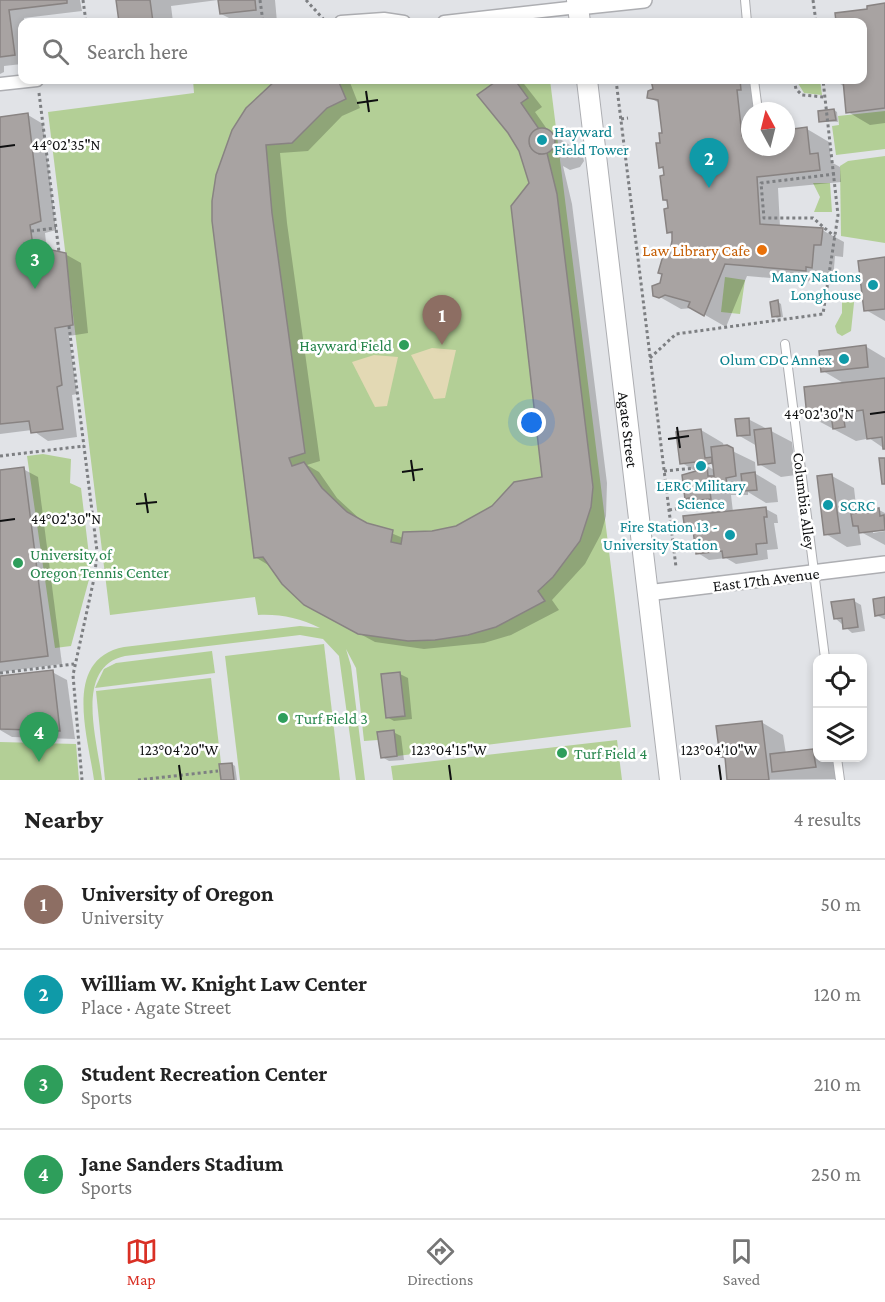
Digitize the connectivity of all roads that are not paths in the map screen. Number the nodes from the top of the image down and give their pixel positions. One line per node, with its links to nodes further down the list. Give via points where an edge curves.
1 (644, 0): 3 (street)
2 (745, 0): 5 (lane)
3 (578, 10): 4 (street)
4 (489, 18)
5 (747, 18)
6 (0, 84): 9 (street)
7 (587, 84): 14 (street, Agate Street)
8 (755, 84): 10 (lane)
9 (38, 85)
10 (757, 102)
11 (785, 344): 13 (lane, Columbia Alley)
12 (885, 564): 13 (street, East 17th Avenue)
13 (814, 573): 14 (street, East 17th Avenue); 15 (lane, Columbia Alley)
14 (647, 593): 17 (street, Agate Street)
15 (824, 654)
16 (838, 762): 18 (lane)
17 (670, 780)
18 (840, 780)

